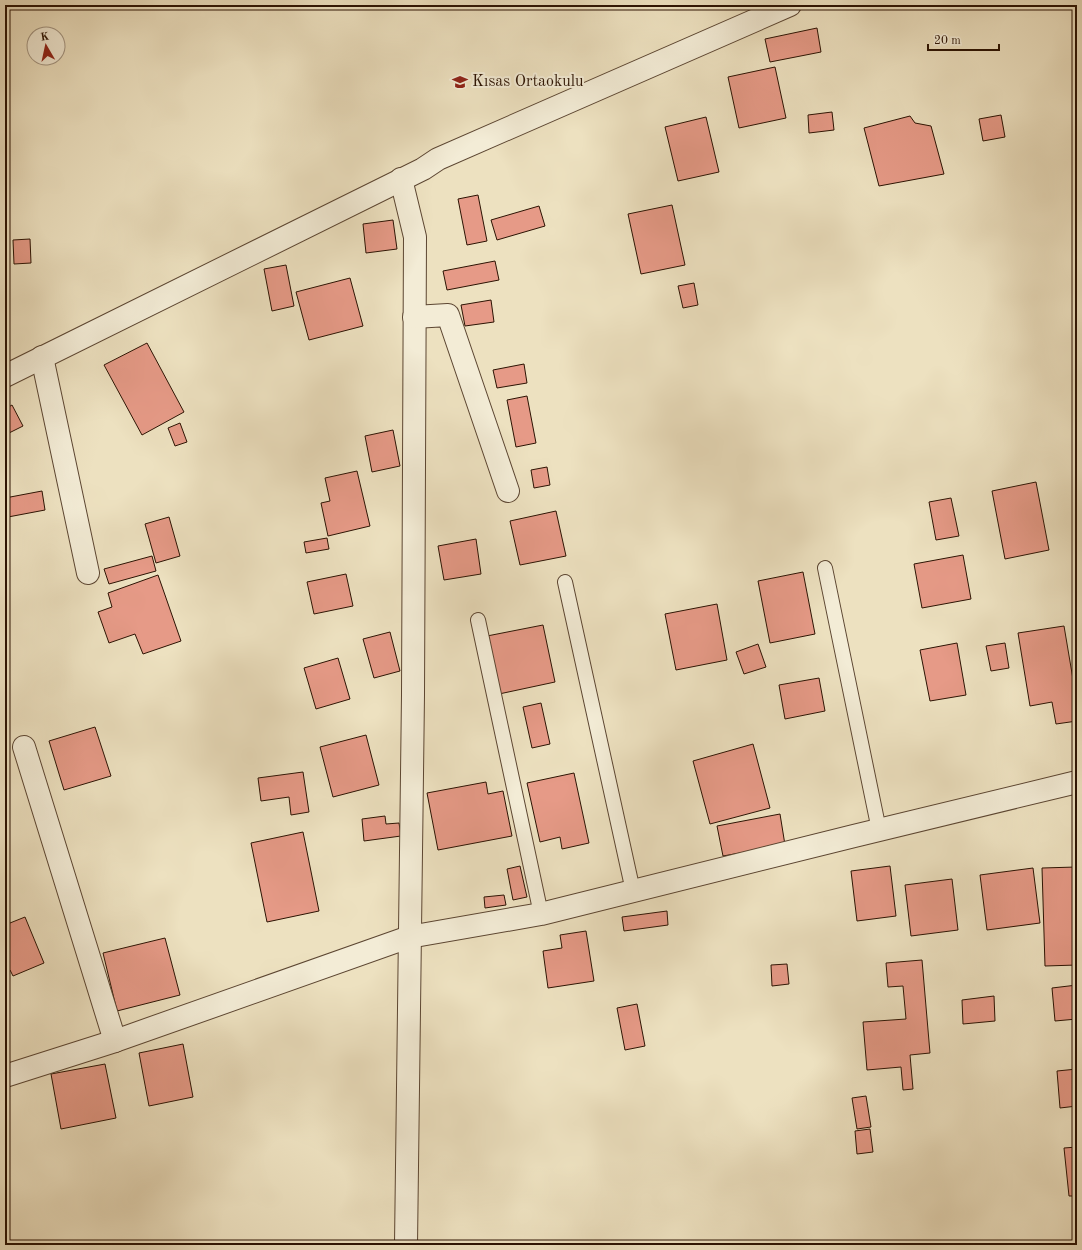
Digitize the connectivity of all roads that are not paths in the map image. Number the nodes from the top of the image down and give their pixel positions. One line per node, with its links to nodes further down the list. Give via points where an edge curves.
1 (790, 5): 2 (street)
2 (401, 178): 3 (street, via 415,237); 4 (street)
3 (414, 318): 6 (street, via 448,315); 16 (street, via 413,695)
4 (42, 357): 5 (street); 8 (street)
5 (5, 376)
6 (508, 491)
7 (825, 568): 13 (lane)
8 (88, 573)
9 (565, 582): 14 (lane)
10 (478, 620): 15 (lane)
11 (24, 747): 17 (street)
12 (1077, 782): 13 (street)
13 (878, 830): 14 (street)
14 (633, 891): 15 (street)
15 (541, 914): 16 (street)
16 (409, 937): 17 (street); 19 (street)
17 (115, 1041): 18 (street)
18 (5, 1076)
19 (406, 1245)

